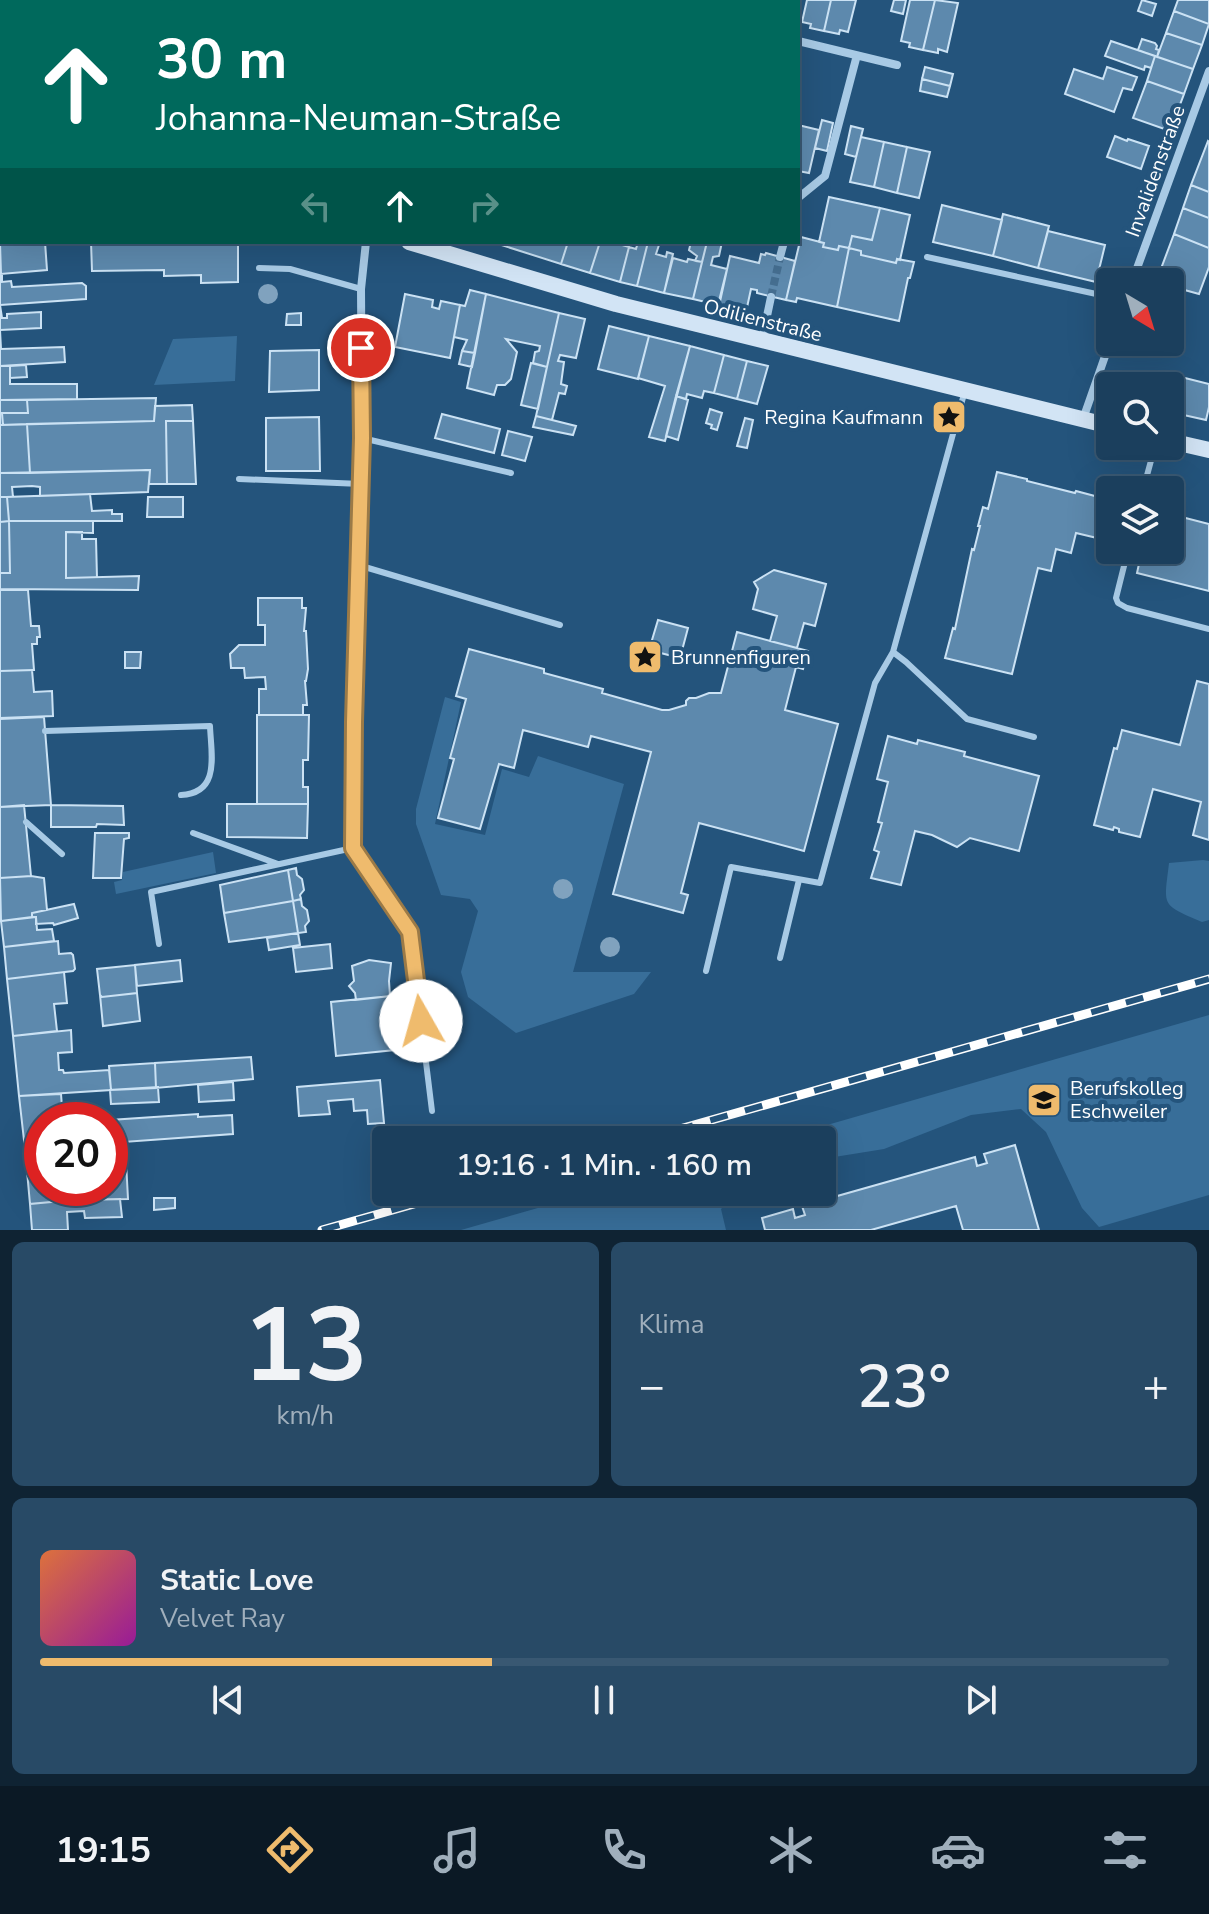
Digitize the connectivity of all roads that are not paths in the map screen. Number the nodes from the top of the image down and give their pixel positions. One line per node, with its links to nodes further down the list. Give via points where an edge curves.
1 (800, 41): 2 (street)
2 (857, 55): 3 (street); 5 (street, via 825,176)
3 (897, 65)
4 (1209, 71): 12 (street, Invalidenstraße)
5 (800, 196)
6 (366, 244): 13 (street)
7 (416, 244): 16 (main road, Odilienstraße)
8 (783, 244): 9 (street)
9 (780, 257)
10 (927, 257): 14 (lane)
11 (259, 268): 13 (lane, via 290,269)
12 (1137, 268)
13 (361, 289): 21 (street)
14 (1096, 294)
15 (771, 297): 16 (street)
16 (761, 341): 18 (main road, Odilienstraße)
17 (1105, 356): 19 (street)
18 (965, 390): 19 (main road, Odilienstraße); 31 (lane)
19 (1083, 420): 20 (main road, Odilienstraße)
20 (1096, 423)
21 (362, 438): 24 (lane); 26 (street)
22 (1184, 444): 23 (main road)
23 (1209, 450)
24 (511, 473)
25 (239, 479): 26 (lane)
26 (361, 484): 28 (street)
27 (1124, 564): 30 (lane, via 1118,603)
28 (358, 565): 29 (lane); 37 (street)
29 (560, 625)
30 (1209, 629)
31 (893, 652): 33 (lane, via 967,719); 40 (lane, via 875,683 820,883)
32 (45, 731): 34 (lane, via 210,726 212,774 202,790)
33 (1034, 737)
34 (181, 795)
35 (26, 822): 38 (lane)
36 (193, 833): 39 (lane)
37 (353, 848): 39 (lane); 41 (street)
38 (62, 854)
39 (278, 864): 42 (lane, via 151,892)
40 (799, 880): 43 (lane); 44 (lane, via 731,867)
41 (380, 890): 45 (lane, via 410,932)
42 (159, 944)
43 (780, 958)
44 (706, 971)
45 (432, 1111)

